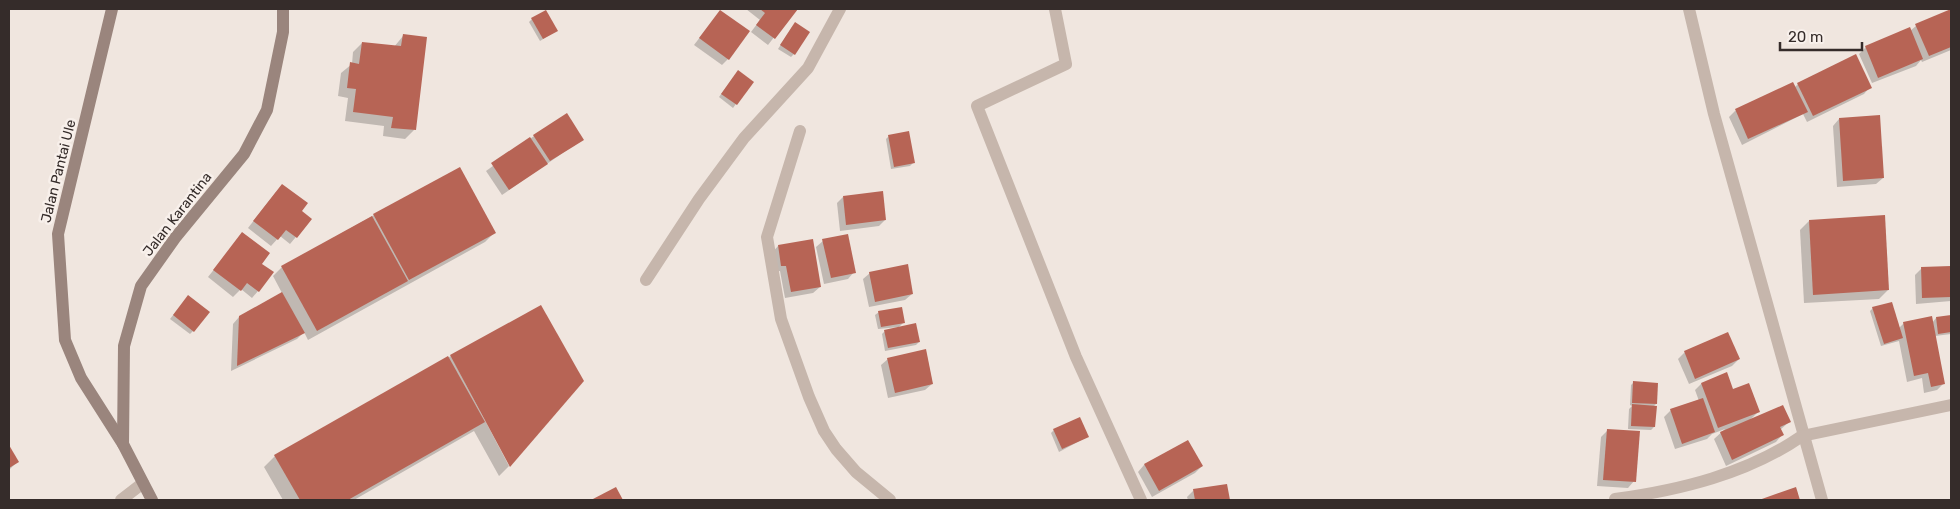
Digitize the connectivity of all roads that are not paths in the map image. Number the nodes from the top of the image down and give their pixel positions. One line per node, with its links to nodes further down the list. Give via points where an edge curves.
1 (112, 9): 10 (main road, Jalan Pantai Ule, via 58,234 65,340 81,378)
2 (283, 9): 10 (main road, Jalan Karantina, via 283,32 267,110 244,154 175,238 141,286 124,346)
3 (1055, 9): 16 (street, via 1066,64 977,106 1076,357)
4 (1689, 9): 9 (street, via 1714,114)
5 (838, 10): 7 (street, via 808,68 744,138)
6 (800, 132): 15 (street, via 767,237 781,319 824,431 856,472)
7 (646, 280)
8 (1951, 405): 9 (street)
9 (1802, 436): 12 (street, via 1782,450 1737,470 1669,491); 17 (street)
10 (123, 444): 11 (main road, Jalan Pantai Ule)
11 (143, 483): 13 (street); 14 (main road, Jalan Pantai Ule)
12 (1615, 499)
13 (120, 500)
14 (152, 500)
15 (890, 500)
16 (1142, 500)
17 (1822, 500)

